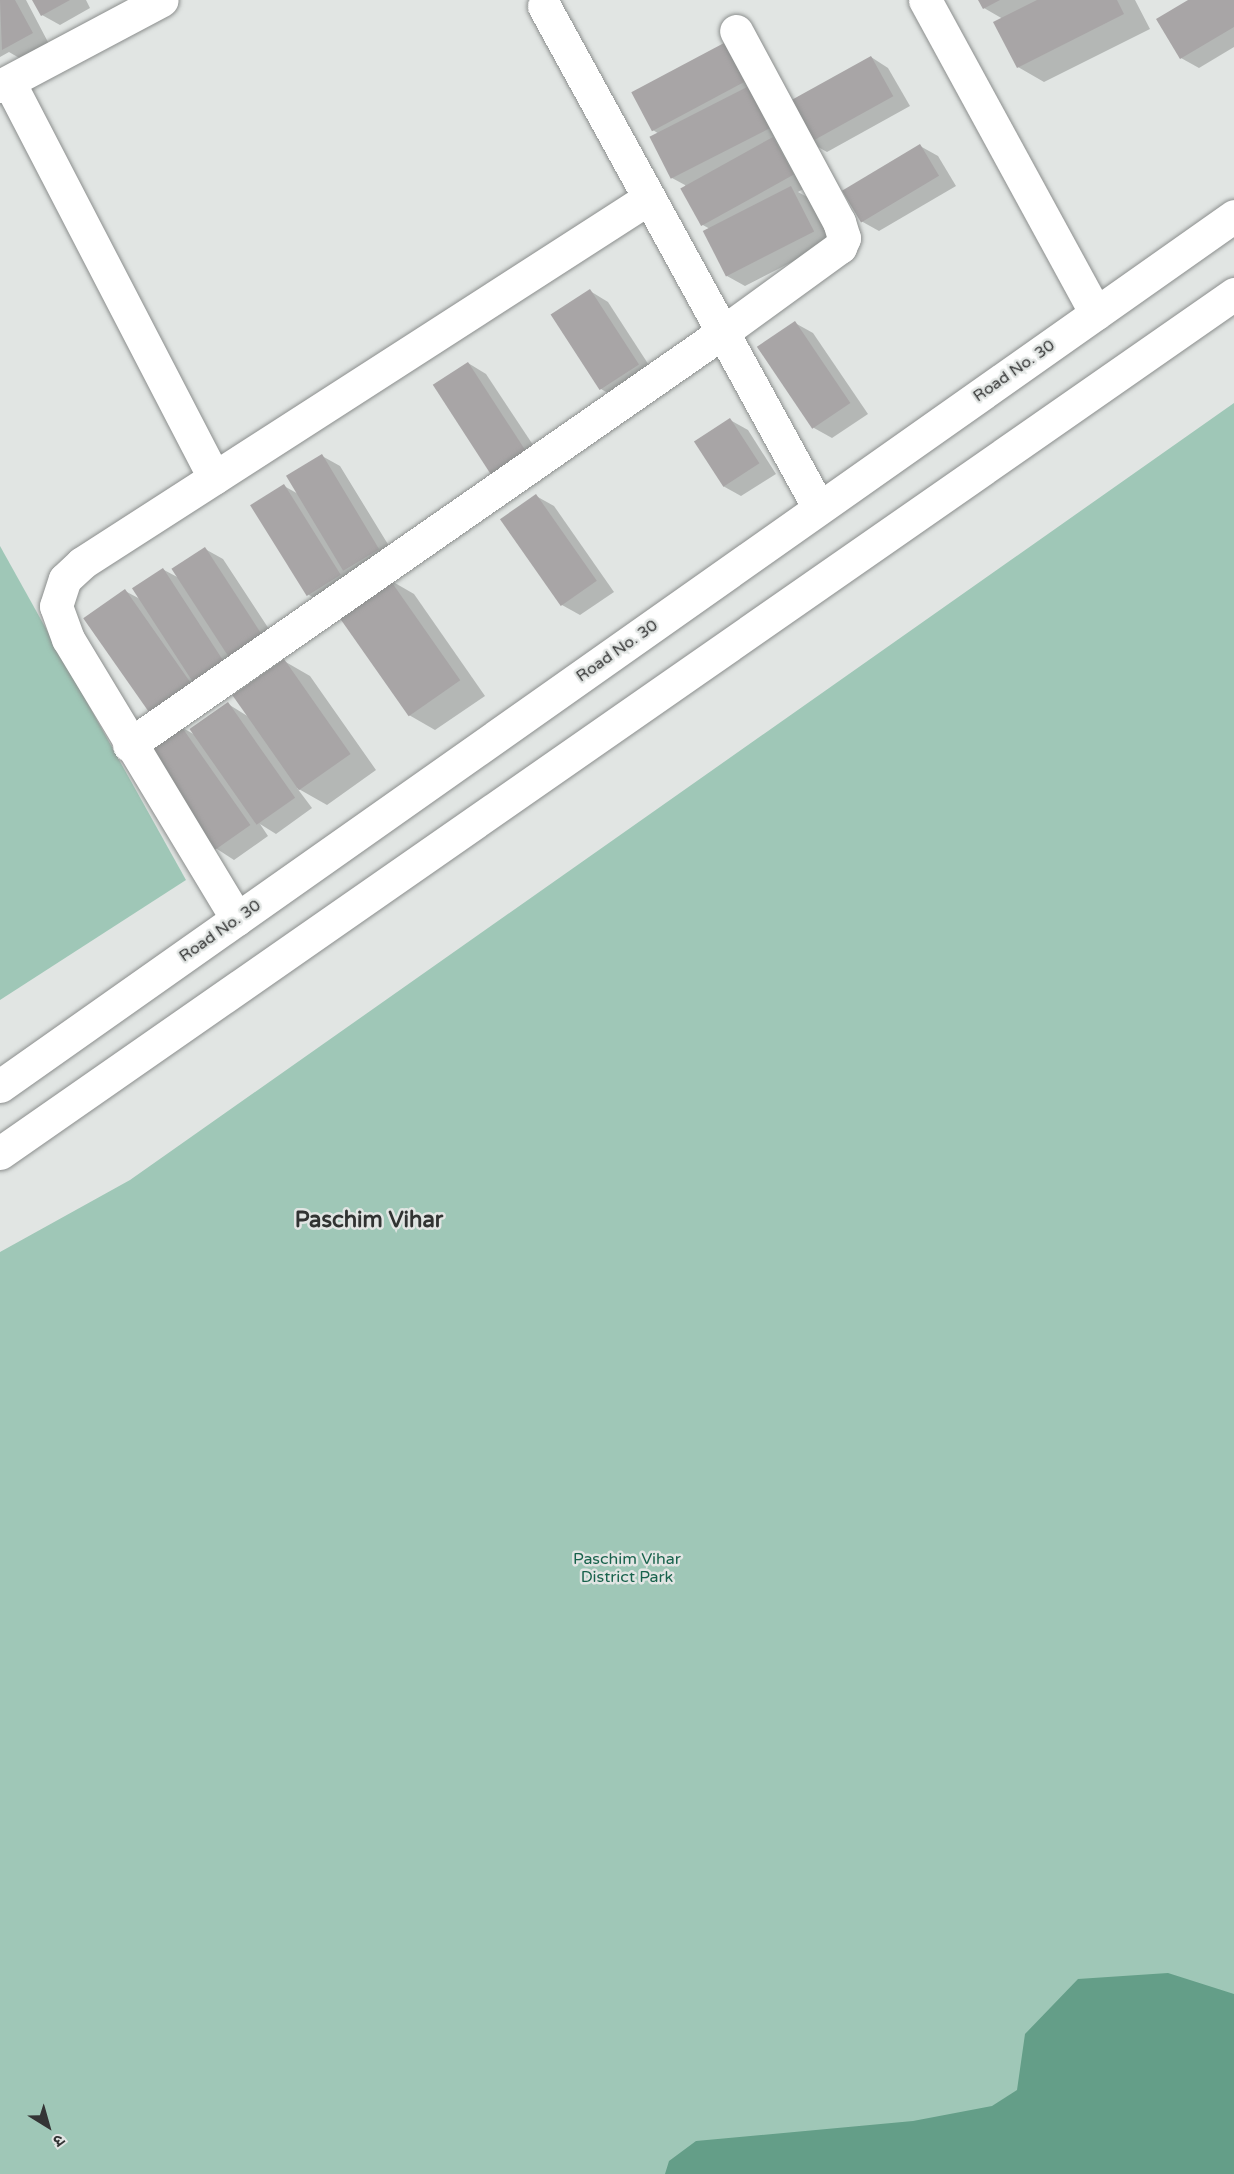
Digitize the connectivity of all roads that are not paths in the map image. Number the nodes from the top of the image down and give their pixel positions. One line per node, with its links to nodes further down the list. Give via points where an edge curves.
1 (162, 0): 5 (street)
2 (925, 0): 9 (street)
3 (544, 6): 6 (street)
4 (736, 31): 10 (street, via 844,238 840,246)
5 (5, 84): 11 (street)
6 (649, 198): 10 (street); 11 (street)
7 (1234, 216): 9 (street, Road No. 30)
8 (1234, 294): 16 (street)
9 (1096, 313): 12 (street, Road No. 30)
10 (723, 332): 12 (street); 13 (street)
11 (214, 478): 13 (street, via 82,563 65,579 56,606 68,639)
12 (819, 508): 14 (street, Road No. 30)
13 (129, 745): 14 (street)
14 (237, 919): 15 (street, Road No. 30)
15 (0, 1086)
16 (0, 1153)

